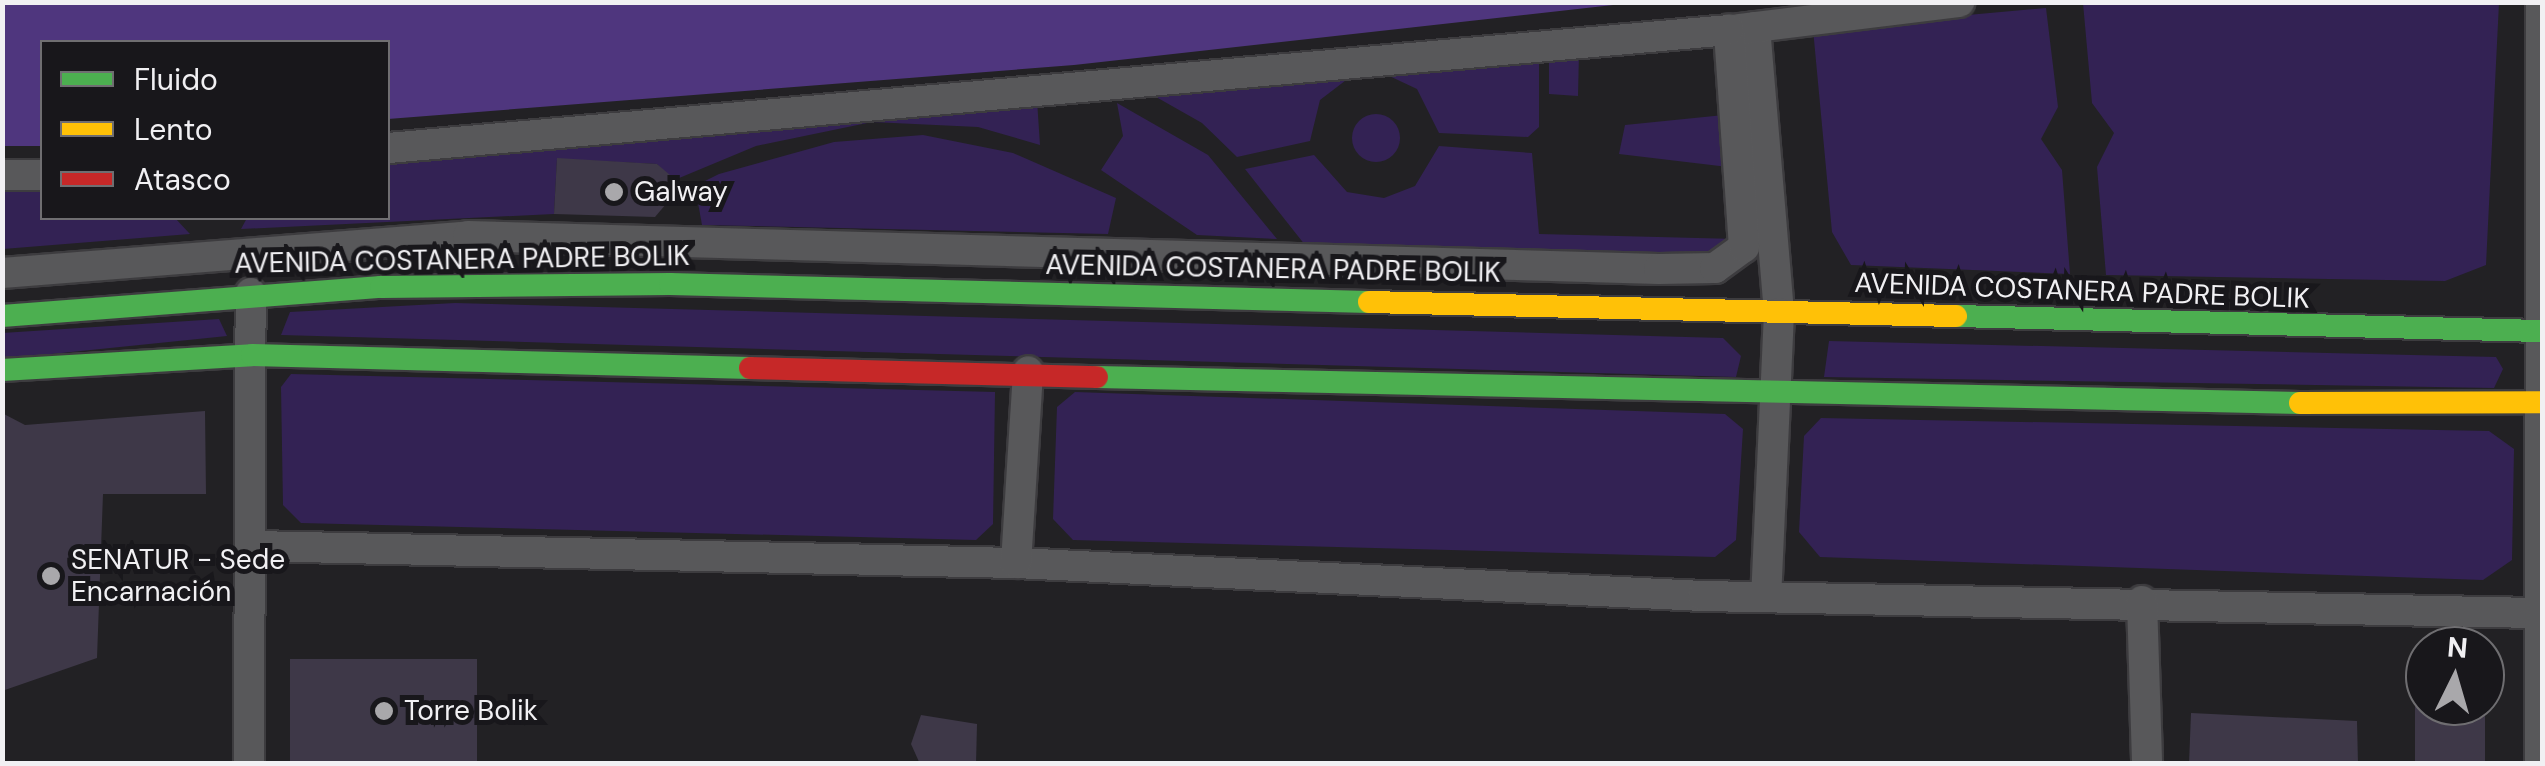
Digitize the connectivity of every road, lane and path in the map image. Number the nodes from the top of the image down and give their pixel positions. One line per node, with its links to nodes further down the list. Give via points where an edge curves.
1 (1959, 2): 3 (street)
2 (2541, 2): 11 (street)
3 (1742, 28): 4 (street); 7 (street, via 1744,247 1715,268 468,236); 9 (street)
4 (390, 148)
5 (40, 175): 6 (street)
6 (2, 176)
7 (2, 273)
8 (251, 294): 9 (main road, AVENIDA COSTANERA PADRE BOLIK, via 670,284); 10 (main road, AVENIDA COSTANERA PADRE BOLIK); 12 (street)
9 (1780, 313): 11 (main road, AVENIDA COSTANERA PADRE BOLIK); 15 (street)
10 (2, 316)
11 (2540, 331): 16 (street)
12 (252, 355): 13 (main road); 14 (main road); 17 (street)
13 (2, 370)
14 (1028, 371): 15 (main road); 18 (street)
15 (1775, 392): 16 (main road); 19 (street)
16 (2539, 402): 21 (street)
17 (254, 546): 18 (street); 22 (street)
18 (1016, 563): 19 (street)
19 (1766, 597): 20 (street)
20 (2142, 600): 21 (street); 23 (street)
21 (2538, 613): 24 (street)
22 (249, 764)
23 (2147, 764)
24 (2540, 764)

